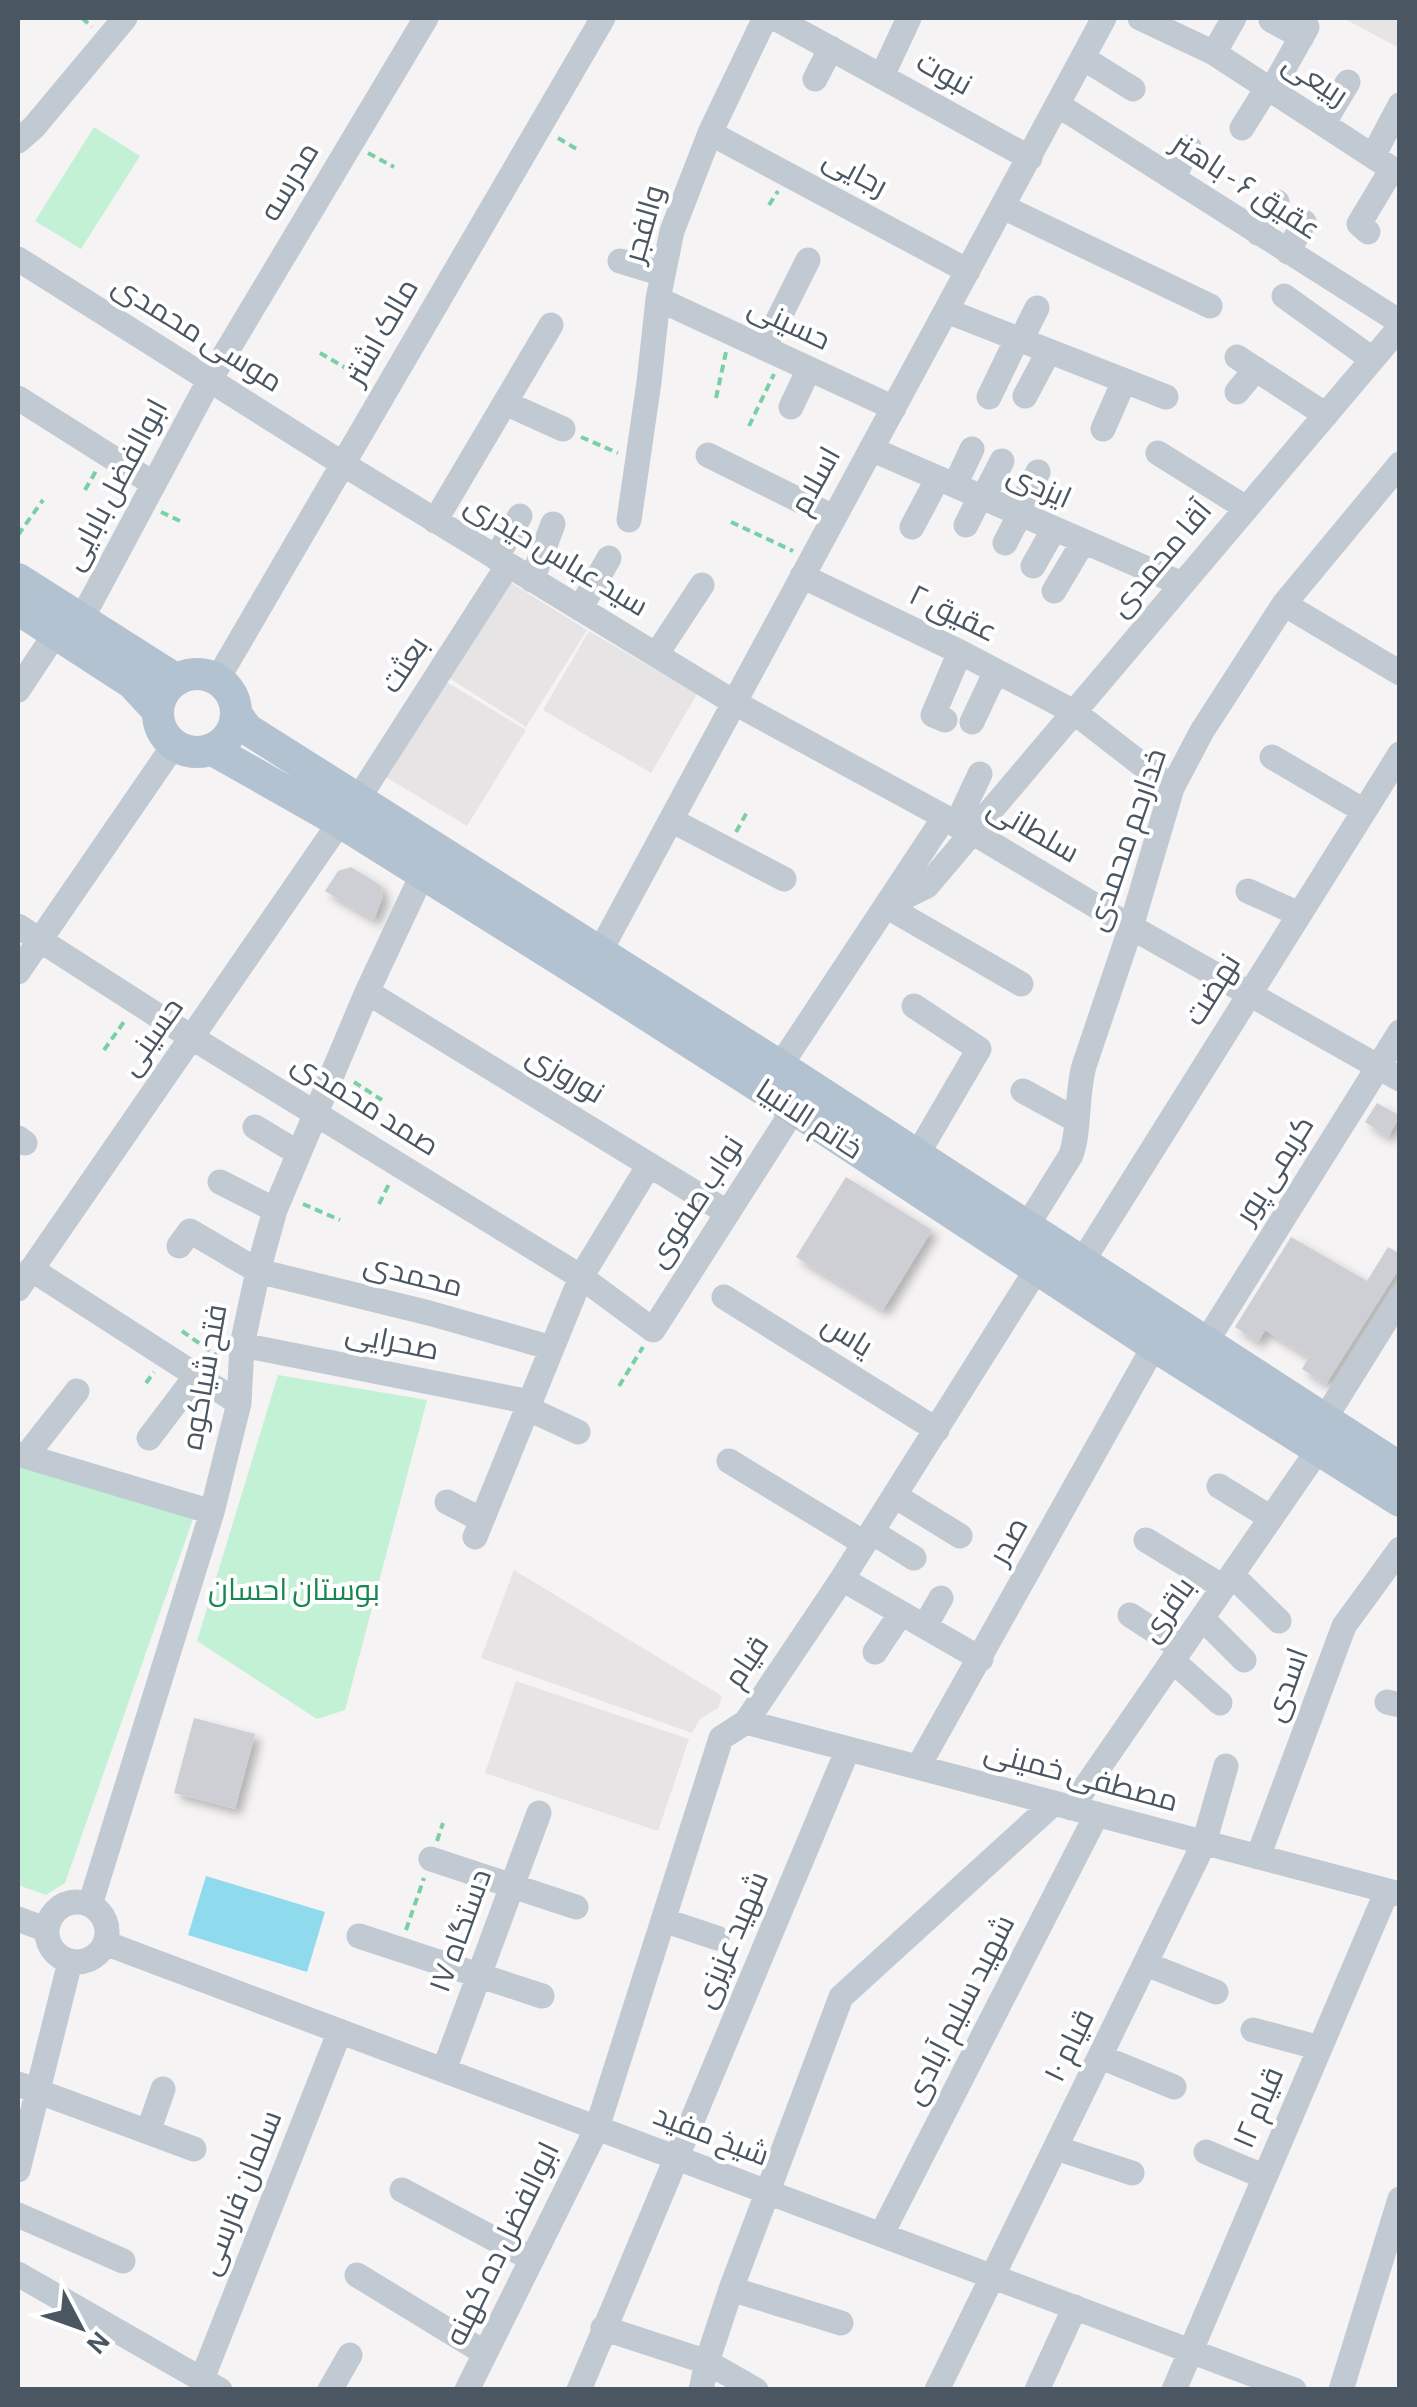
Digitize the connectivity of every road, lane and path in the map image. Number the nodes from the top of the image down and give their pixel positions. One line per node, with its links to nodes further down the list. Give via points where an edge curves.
1 (126, 18): 24 (street)
2 (426, 18): 25 (street, مدرسه)
3 (603, 18): 57 (street, مالک اشتر)
4 (765, 18): 23 (street, والفجر)
5 (775, 18): 11 (street, نبوت)
6 (909, 18): 14 (street)
7 (1104, 18): 13 (street, اسلام)
8 (1140, 18): 12 (street, ربیعی)
9 (1234, 18): 12 (street)
10 (1271, 20): 18 (street, via 1305,32)
11 (831, 48): 14 (street, نبوت); 15 (street)
12 (1214, 54): 18 (street, ربیعی)
13 (1083, 58): 17 (street); 19 (street, اسلام)
14 (882, 76): 27 (street, نبوت)
15 (815, 80)
16 (1348, 82): 21 (street)
17 (1133, 88)
18 (1269, 89): 21 (street, ربیعی); 22 (street)
19 (1058, 105): 27 (street, اسلام); 30 (street, عقیق ۶ - باهنر)
20 (1400, 106): 28 (street)
21 (1323, 124): 28 (street, ربیعی)
22 (1242, 128)
23 (710, 133): 40 (street, رجایی); 41 (street, والفجر, via 672,231)
24 (18, 140)
25 (351, 143): 29 (path); 55 (street, مدرسه)
26 (1189, 147): 30 (street)
27 (1030, 158): 32 (street, اسلام)
28 (1388, 166): 34 (street, via 1359,224)
29 (394, 167)
30 (1172, 178): 35 (street, عقیق ۶ - باهنر)
31 (1277, 202): 35 (street)
32 (1004, 207): 40 (street, اسلام); 43 (street)
33 (1304, 222): 36 (street)
34 (1368, 232)
35 (1258, 233): 36 (street, عقیق ۶ - باهنر)
36 (1288, 252): 47 (street, عقیق ۶ - باهنر)
37 (18, 259): 55 (street, موسی محمدی)
38 (808, 260): 51 (street, via 781,294)
39 (620, 262): 41 (street, حسینی)
40 (968, 271): 45 (street, اسلام)
41 (661, 286): 48 (street, حسینی); 76 (street, والفجر)
42 (1284, 296): 53 (street)
43 (1210, 306)
44 (1037, 308): 49 (street)
45 (947, 311): 49 (street); 66 (street, اسلام)
46 (552, 325): 64 (street)
47 (1400, 325): 53 (street, آقا محمدی)
48 (732, 334): 51 (street, حسینی); 63 (path)
49 (1019, 340): 50 (street); 60 (street)
50 (1049, 351): 56 (street); 59 (street)
51 (773, 352): 54 (street, حسینی); 68 (path)
52 (320, 353): 57 (path)
53 (1372, 360): 67 (street, آقا محمدی)
54 (810, 369): 65 (street); 66 (street, حسینی)
55 (209, 380): 77 (street, موسی محمدی); 81 (street, ابوالفضل بابایی)
56 (1124, 381): 61 (street); 70 (street)
57 (386, 391): 77 (street, مالک اشتر)
58 (1237, 392): 67 (street, via 1246,363)
59 (1025, 396)
60 (989, 397)
61 (1166, 397)
62 (18, 398): 81 (street)
63 (716, 398)
64 (505, 403): 69 (street); 88 (street)
65 (791, 407)
66 (894, 408): 71 (street, اسلام)
67 (1326, 415): 84 (street, آقا محمدی)
68 (749, 426)
69 (563, 429): 76 (path)
70 (1103, 429)
71 (871, 449): 80 (street, ایزدی); 87 (street, اسلام)
72 (972, 449): 80 (street)
73 (1158, 453): 84 (street)
74 (708, 454): 87 (street)
75 (1002, 461): 82 (street)
76 (638, 462): 89 (street, والفجر)
77 (343, 464): 88 (street, سید عباس حیدری); 116 (street, مالک اشتر)
78 (1400, 464): 107 (street, خدارحم محمدی)
79 (1038, 472): 85 (street)
80 (946, 482): 82 (street, ایزدی); 93 (street)
81 (154, 484): 110 (street, ابوالفضل بابایی)
82 (982, 497): 85 (street, ایزدی); 92 (street)
83 (43, 500): 95 (path)
84 (1246, 508): 104 (street, آقا محمدی)
85 (1018, 513): 94 (street, ایزدی); 97 (street)
86 (520, 516): 99 (street, بعثت)
87 (833, 518): 101 (street, اسلام)
88 (435, 520): 99 (street, سید عباس حیدری)
89 (629, 520)
90 (731, 522): 101 (path)
91 (553, 524): 103 (street)
92 (966, 525)
93 (912, 527)
94 (1054, 529): 96 (street, ایزدی); 100 (street)
95 (18, 535)
96 (1083, 542): 104 (street, ایزدی); 106 (street)
97 (1005, 543)
98 (609, 558): 109 (street)
99 (502, 561): 103 (street, سید عباس حیدری); 130 (street, بعثت)
100 (1033, 566)
101 (806, 568): 111 (street, عقیق ۲); 118 (street, اسلام)
102 (18, 579): 110 (main road)
103 (532, 580): 109 (street, سید عباس حیدری)
104 (1182, 584): 120 (street, آقا محمدی)
105 (702, 585): 112 (street)
106 (1054, 591)
107 (1284, 604): 114 (street); 129 (street, خدارحم محمدی)
108 (18, 609): 110 (main road)
109 (580, 609): 112 (street, سید عباس حیدری)
110 (68, 627): 115 (main road); 117 (street, ابوالفضل بابایی); 119 (main road)
111 (960, 652): 113 (street, عقیق ۲); 122 (street, via 933,715)
112 (656, 656): 118 (street, سید عباس حیدری)
113 (996, 671): 120 (street, عقیق ۲); 123 (street)
114 (1400, 673)
115 (177, 680): 116 (main road, via 197,674); 119 (main road)
116 (218, 680): 121 (main road, via 232,694)
117 (18, 690)
118 (735, 704): 132 (street, اسلام); 133 (street, سلطانی)
119 (158, 711): 124 (main road, via 164,736)
120 (1074, 712): 129 (street, عقیق ۲); 133 (street, آقا محمدی)
121 (236, 715): 125 (main road, via 230,736); 130 (main road, خاتم الانبیا)
122 (944, 720)
123 (972, 722)
124 (174, 745): 125 (main road); 140 (street)
125 (213, 750): 130 (main road, خاتم الانبیا)
126 (1400, 754): 131 (street, نهضت)
127 (1272, 757): 131 (street)
128 (980, 774): 133 (street)
129 (1172, 788): 139 (street, خدارحم محمدی)
130 (348, 810): 134 (main road, خاتم الانبیا); 141 (main road, خاتم الانبیا); 149 (street, حسینی)
131 (1364, 811): 138 (street, نهضت)
132 (671, 820): 135 (street); 141 (street, اسلام)
133 (957, 825): 137 (street); 139 (street, سلطانی)
134 (422, 875): 141 (main road, خاتم الانبیا); 144 (street, فتح شیاکوه)
135 (784, 880)
136 (1248, 891): 138 (street)
137 (886, 906): 143 (street); 151 (street)
138 (1299, 914): 145 (street, نهضت)
139 (1131, 927): 145 (street, سلطانی); 158 (street, خدارحم محمدی, via 1084,1066)
140 (28, 933): 142 (street); 146 (street, صمد محمدی)
141 (592, 964): 151 (main road, خاتم الانبیا); 156 (main road, خاتم الانبیا)
142 (18, 972)
143 (1022, 984)
144 (367, 992): 152 (street, فتح شیاکوه); 162 (street, نوروزی)
145 (1250, 993): 153 (street, سلطانی); 169 (street, نهضت)
146 (138, 1002): 149 (street, صمد محمدی); 150 (path)
147 (914, 1006): 161 (street, via 980,1049)
148 (1400, 1032): 153 (street, کریمی پور)
149 (191, 1036): 157 (street, صمد محمدی); 172 (street, حسینی)
150 (104, 1050)
151 (780, 1066): 161 (main road, خاتم الانبیا)
152 (334, 1068): 155 (path); 157 (street, فتح شیاکوه)
153 (1389, 1073): 177 (street, کریمی پور)
154 (1023, 1091): 158 (street)
155 (382, 1100)
156 (794, 1110): 165 (street, نواب صفوی); 168 (main road, خاتم الانبیا)
157 (314, 1112): 160 (street, فتح شیاکوه); 171 (street, صمد محمدی)
158 (1076, 1120): 168 (street, خدارحم محمدی, via 1075,1144)
159 (256, 1127): 160 (street)
160 (298, 1153): 164 (street, فتح شیاکوه)
161 (917, 1155): 168 (main road, خاتم الانبیا)
162 (649, 1165): 165 (street, نوروزی); 171 (street)
163 (220, 1182): 164 (street)
164 (278, 1202): 166 (path); 170 (street, فتح شیاکوه)
165 (728, 1213): 175 (street, نواب صفوی)
166 (340, 1220)
167 (178, 1246): 170 (street, محمدی, via 190,1231)
168 (1040, 1246): 169 (main road, خاتم الانبیا); 179 (main road, خاتم الانبیا); 187 (street, قیام)
169 (1082, 1262): 177 (main road, خاتم الانبیا)
170 (258, 1271): 178 (street, فتح شیاکوه); 180 (street, محمدی)
171 (581, 1277): 175 (street, صمد محمدی); 180 (street)
172 (24, 1279): 182 (street)
173 (724, 1297): 187 (street, یاس)
174 (1400, 1298): 189 (street, باقری)
175 (653, 1330): 183 (path)
176 (182, 1332): 181 (path)
177 (1206, 1342): 189 (main road, خاتم الانبیا)
178 (242, 1345): 181 (street, فتح شیاکوه); 186 (street, صحرایی)
179 (1154, 1346): 189 (main road, خاتم الانبیا); 215 (street, صدر)
180 (552, 1348): 186 (street)
181 (240, 1372): 185 (street, فتح شیاکوه)
182 (196, 1376): 185 (street); 190 (street)
183 (619, 1386)
184 (76, 1391): 191 (street)
185 (239, 1403): 198 (street, فتح شیاکوه)
186 (529, 1405): 188 (street, صحرایی); 197 (street, via 479,1528)
187 (937, 1430): 195 (street, قیام)
188 (578, 1432)
189 (1321, 1435): 193 (main road, خاتم الانبیا); 196 (main road, خاتم الانبیا); 199 (street, باقری)
190 (150, 1438)
191 (22, 1455): 198 (street)
192 (728, 1461): 201 (street)
193 (1400, 1468)
194 (1219, 1486): 199 (street)
195 (894, 1496): 200 (street); 201 (street, قیام)
196 (1400, 1501)
197 (447, 1502)
198 (212, 1512): 230 (street, فتح شیاکوه)
199 (1271, 1518): 206 (street, باقری)
200 (960, 1536)
201 (868, 1537): 204 (street); 205 (street, قیام)
202 (1146, 1540): 206 (street)
203 (1400, 1549): 226 (street, اسدی, via 1344,1626)
204 (914, 1558)
205 (842, 1579): 208 (street); 218 (street, قیام)
206 (1228, 1581): 210 (street, باقری); 211 (street)
207 (941, 1598): 212 (street)
208 (901, 1613): 212 (street); 213 (street)
209 (1130, 1615): 214 (street)
210 (1202, 1618): 214 (street, باقری); 216 (street)
211 (1279, 1621)
212 (924, 1626): 215 (street)
213 (875, 1652)
214 (1177, 1654): 217 (street); 222 (street, باقری)
215 (981, 1658): 221 (street, صدر)
216 (1244, 1660)
217 (1220, 1703)
218 (746, 1722): 219 (street, مصطفی خمینی); 233 (street, قیام, via 720,1738)
219 (848, 1749): 221 (street, مصطفی خمینی); 257 (street, شهید عزیزی)
220 (1226, 1766): 225 (street, قیام ۱۰)
221 (918, 1768): 222 (street, مصطفی خمینی)
222 (1062, 1805): 224 (street, مصطفی خمینی); 262 (street, باقری, via 841,1996)
223 (539, 1814): 228 (street, ۱۷ دستگاه)
224 (1097, 1814): 225 (street, مصطفی خمینی); 265 (street, شهید سلیم آبادی)
225 (1204, 1842): 226 (street, مصطفی خمینی); 240 (street, قیام ۱۰)
226 (1258, 1857): 229 (street, مصطفی خمینی)
227 (431, 1858): 228 (street); 238 (path)
228 (512, 1886): 231 (street); 241 (street, ۱۷ دستگاه)
229 (1393, 1892): 246 (street, قیام ۱۲)
230 (90, 1905): 234 (street, via 62,1906); 237 (street, via 105,1921)
231 (576, 1908)
232 (18, 1919): 234 (street)
233 (663, 1920): 236 (street); 252 (street, قیام)
234 (47, 1930): 239 (street, via 55,1954)
235 (359, 1936): 238 (street)
236 (717, 1938)
237 (105, 1943): 239 (street, via 87,1961); 245 (street, شیخ مفید)
238 (400, 1949): 241 (street)
239 (70, 1962): 249 (street)
240 (1146, 1964): 242 (street); 247 (street, قیام ۱۰)
241 (479, 1975): 243 (street); 248 (street, ۱۷ دستگاه)
242 (1216, 1992)
243 (542, 1996)
244 (1253, 2030): 246 (street)
245 (340, 2032): 248 (street, شیخ مفید); 279 (street, سلمان فارسی)
246 (1320, 2048): 260 (street, قیام ۱۲)
247 (1100, 2057): 250 (street); 254 (street, قیام ۱۰)
248 (444, 2070): 252 (street, شیخ مفید)
249 (28, 2087): 253 (street); 258 (street)
250 (1174, 2087)
251 (163, 2090): 253 (street)
252 (597, 2128): 257 (street, شیخ مفید); 266 (street, ابوالفضل ده کهنه)
253 (148, 2132): 255 (street)
254 (1056, 2148): 259 (street); 270 (street, قیام ۱۰)
255 (194, 2149)
256 (1206, 2152): 260 (street)
257 (676, 2157): 262 (street, شیخ مفید); 274 (street, شهید عزیزی)
258 (18, 2170)
259 (1132, 2173)
260 (1264, 2178): 275 (street, قیام ۱۲)
261 (402, 2190): 266 (street)
262 (766, 2192): 265 (street, شیخ مفید); 271 (street, باقری)
263 (1400, 2199): 289 (street)
264 (18, 2215): 267 (street)
265 (881, 2234): 270 (street, شیخ مفید)
266 (532, 2259): 276 (street, ابوالفضل ده کهنه)
267 (122, 2261)
268 (18, 2274): 279 (street)
269 (357, 2275): 276 (street)
270 (993, 2277): 272 (street, شیخ مفید); 285 (street, قیام ۱۰)
271 (731, 2289): 273 (street); 278 (street, باقری)
272 (1075, 2308): 275 (street, شیخ مفید); 286 (street)
273 (841, 2323)
274 (604, 2328): 278 (street); 282 (street, شهید عزیزی)
275 (1191, 2351): 287 (street, قیام ۱۲); 288 (street, شیخ مفید)
276 (485, 2353): 281 (street, ابوالفضل ده کهنه)
277 (350, 2354): 280 (street)
278 (707, 2362): 283 (street, باقری); 284 (street)
279 (197, 2382)
280 (330, 2390)
281 (467, 2390)
282 (579, 2390)
283 (701, 2390)
284 (756, 2390)
285 (937, 2390)
286 (1037, 2390)
287 (1174, 2390)
288 (1294, 2390)
289 (1341, 2390)

